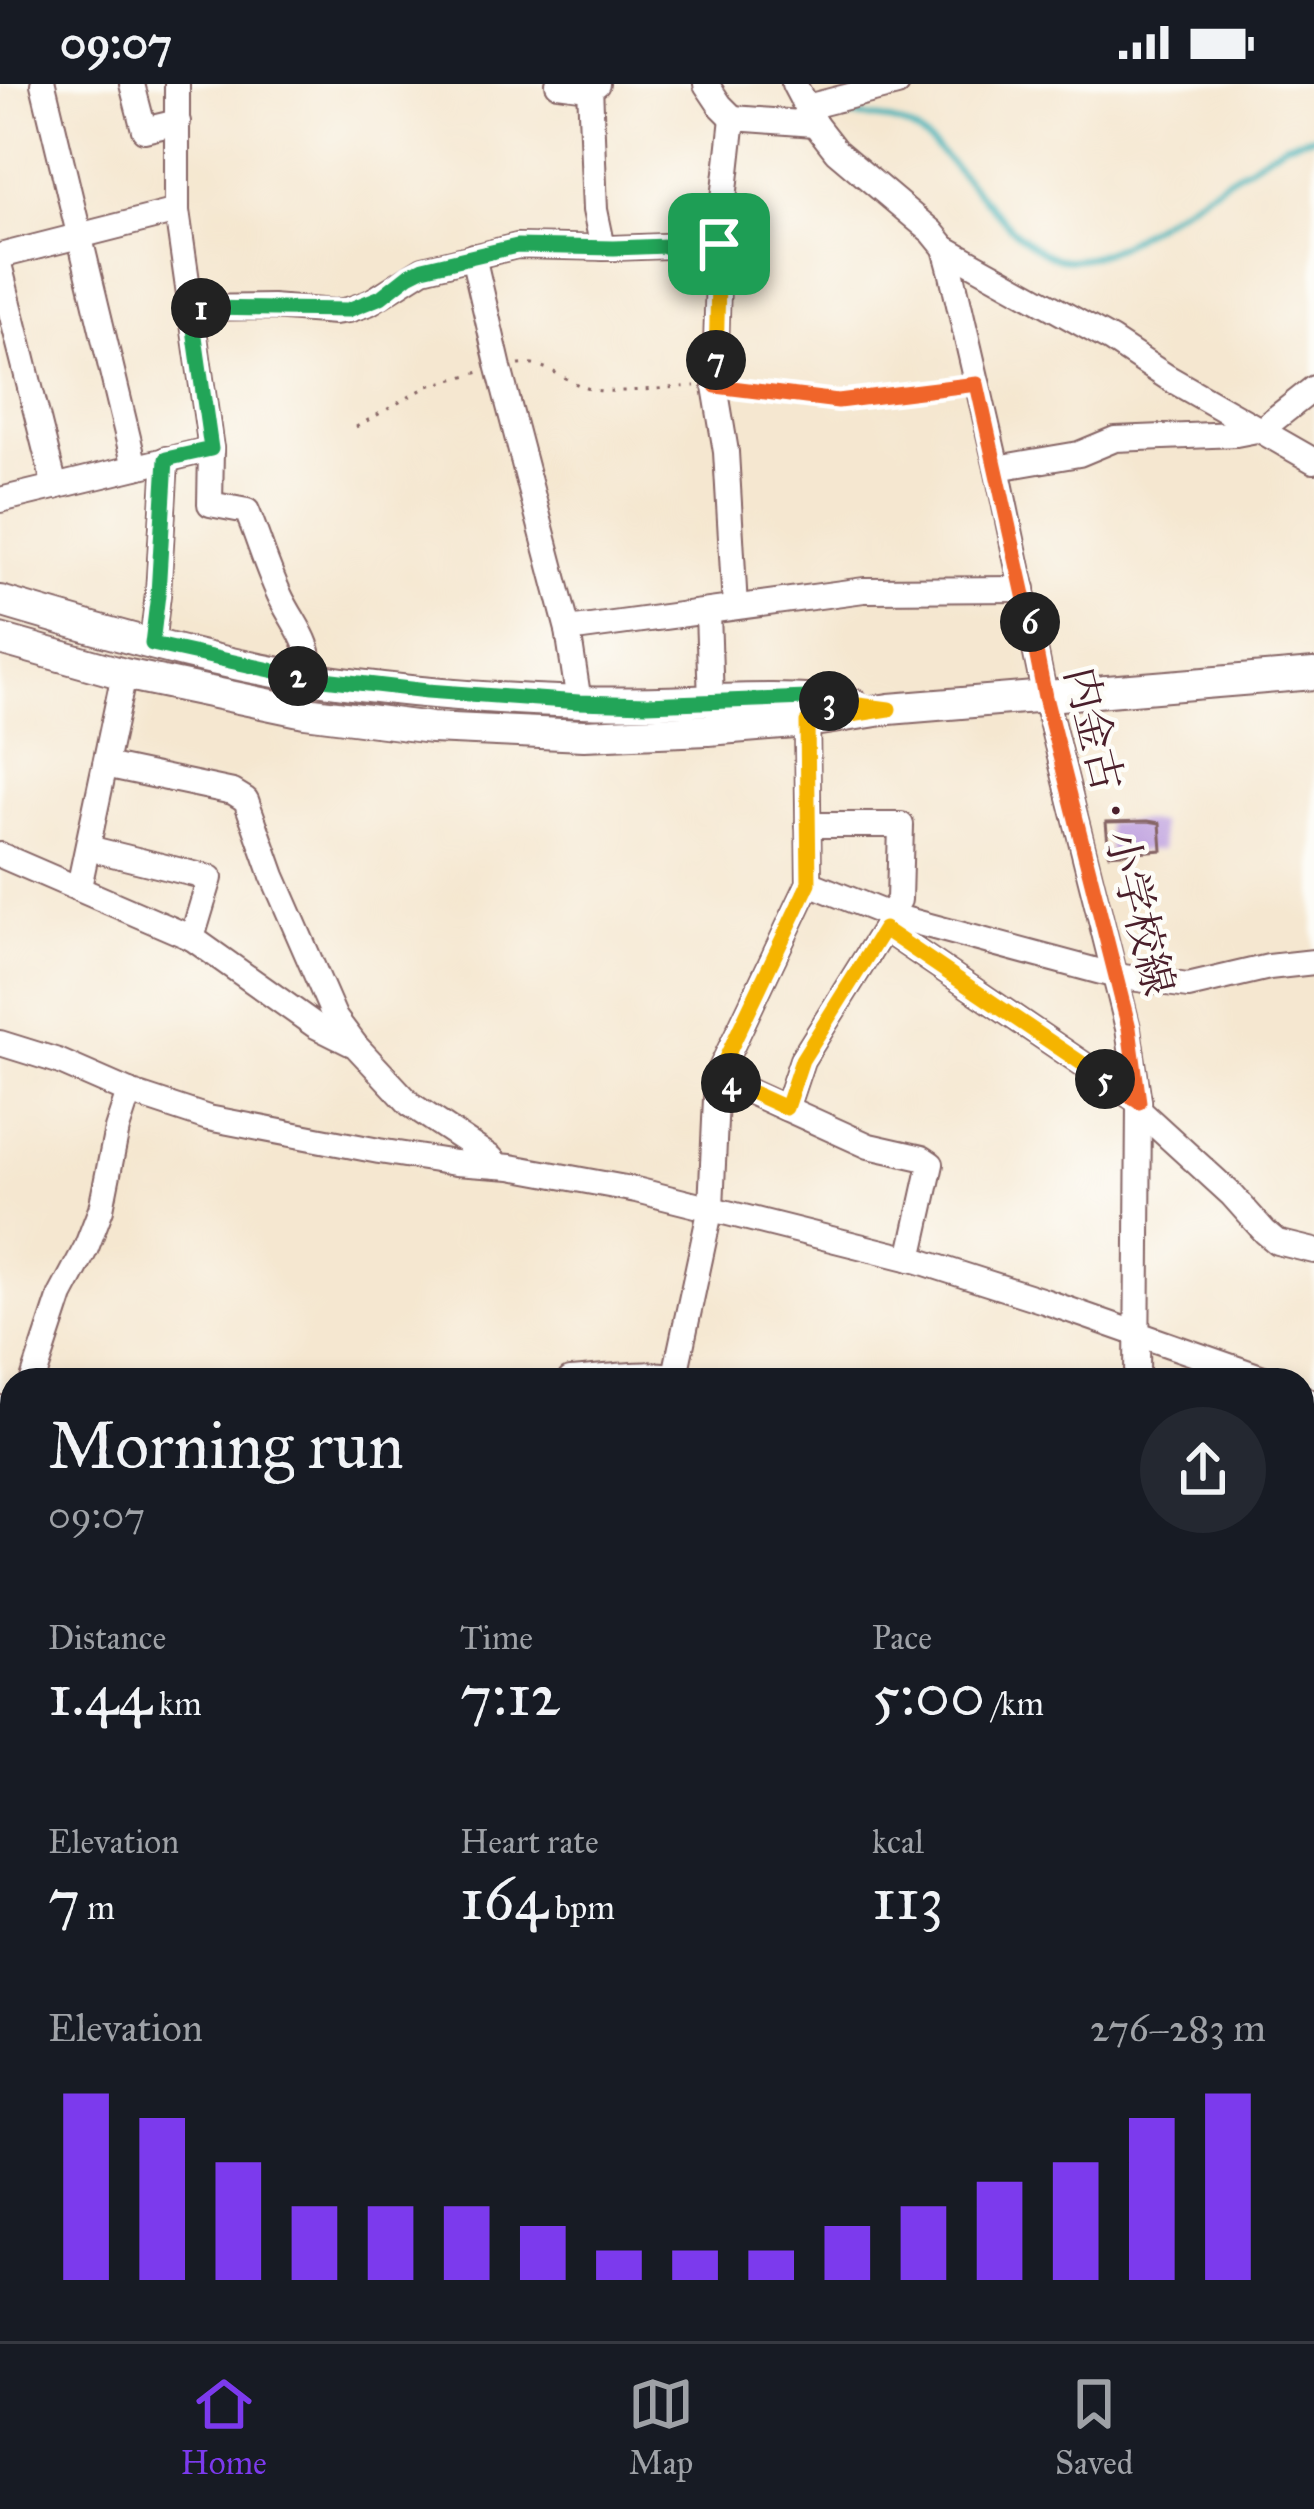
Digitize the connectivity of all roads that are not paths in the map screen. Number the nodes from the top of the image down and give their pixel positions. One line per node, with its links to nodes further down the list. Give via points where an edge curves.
1 (43, 84): 13 (street)
2 (132, 84): 11 (street, via 144,130)
3 (177, 84): 11 (street)
4 (558, 84): 8 (street)
5 (706, 84): 10 (street)
6 (794, 84): 9 (street)
7 (897, 84): 9 (street)
8 (593, 85): 15 (street)
9 (811, 116): 10 (street); 16 (street, via 836,151)
10 (734, 118): 14 (street)
11 (178, 122): 12 (street)
12 (177, 211): 13 (street); 20 (street)
13 (81, 235): 17 (street); 26 (street)
14 (719, 244): 15 (street); 32 (street, via 716,386)
15 (603, 248): 18 (street, via 517,246)
16 (945, 248): 22 (street); 27 (street, 内金古・小学校線)
17 (0, 256)
18 (473, 256): 20 (street, via 423,268 348,310); 34 (street)
19 (0, 268): 28 (street)
20 (191, 308): 23 (street)
21 (1314, 388): 22 (street)
22 (1262, 429): 25 (street); 27 (street, via 1115,439)
23 (211, 449): 24 (street); 39 (street, via 210,504 247,511 311,654)
24 (166, 459): 26 (street); 36 (street)
25 (1314, 461)
26 (135, 467): 28 (street)
27 (997, 468): 30 (street, 内金古・小学校線)
28 (55, 487): 29 (street)
29 (0, 500)
30 (1023, 589): 32 (street, via 890,589); 40 (street, 内金古・小学校線)
31 (0, 601): 36 (main road)
32 (735, 607): 33 (street)
33 (708, 613): 34 (street); 42 (street)
34 (568, 630): 41 (street)
35 (0, 638): 37 (main road)
36 (152, 644): 39 (main road)
37 (124, 674): 44 (main road, via 305,712 431,728 584,735); 45 (street)
38 (1314, 674): 40 (main road)
39 (310, 678): 41 (main road)
40 (1045, 697): 43 (main road); 54 (street, 内金古・小学校線)
41 (579, 702): 42 (main road)
42 (711, 702): 43 (main road, via 807,698)
43 (889, 709): 44 (main road)
44 (807, 722): 46 (street)
45 (105, 765): 47 (street); 56 (street, via 246,800 335,1018)
46 (808, 825): 49 (street); 51 (street, via 901,825 899,900)
47 (88, 848): 50 (street); 52 (street, via 210,878)
48 (0, 855): 50 (street)
49 (809, 883): 51 (street); 57 (street)
50 (79, 887): 52 (street)
51 (886, 922): 54 (street); 59 (street); 60 (street, via 802,1060)
52 (192, 938): 56 (street)
53 (1314, 962): 54 (street, via 1188,986)
54 (1116, 976): 59 (street, 内金古・小学校線)
55 (0, 1043): 58 (street)
56 (356, 1046): 61 (street, via 410,1104)
57 (717, 1077): 60 (street); 62 (street)
58 (129, 1091): 61 (street, via 208,1118); 66 (street, via 101,1209)
59 (1139, 1106): 63 (street, via 1277,1242); 65 (street, 内金古・小学校線)
60 (786, 1108): 64 (street, via 931,1164)
61 (498, 1166): 62 (street)
62 (711, 1207): 64 (street); 67 (street)
63 (1314, 1251)
64 (910, 1259): 65 (street)
65 (1137, 1335): 68 (street, 内金古・小学校線); 69 (street)
66 (37, 1368)
67 (683, 1368)
68 (1136, 1368)
69 (1235, 1368)

